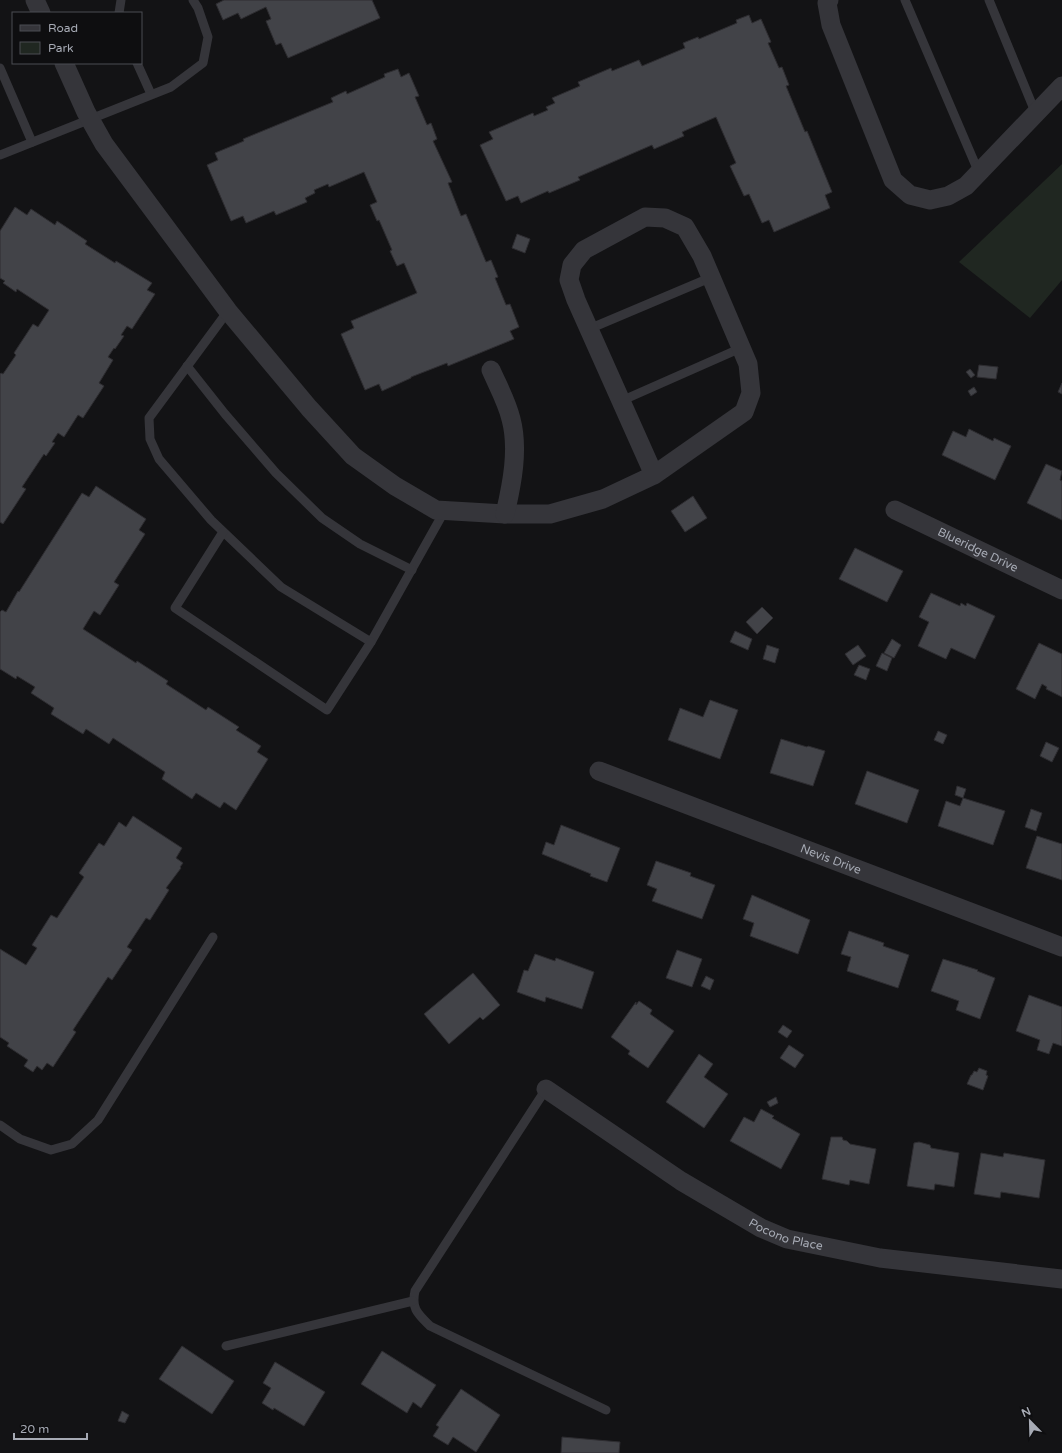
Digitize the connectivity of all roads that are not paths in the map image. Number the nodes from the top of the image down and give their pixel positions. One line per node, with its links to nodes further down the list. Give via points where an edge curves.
1 (35, 0): 7 (street)
2 (121, 0): 8 (lane)
3 (193, 0): 13 (lane, via 208,38 203,63 171,87)
4 (829, 0): 18 (street, via 827,2 831,25 893,180 910,195 930,200 948,196 966,186)
5 (905, 0): 18 (lane)
6 (989, 0): 14 (lane)
7 (41, 12)
8 (119, 12)
9 (64, 64): 15 (street)
10 (137, 64): 13 (lane)
11 (0, 68): 16 (lane)
12 (1062, 86): 14 (street)
13 (151, 94): 15 (lane)
14 (1036, 114): 18 (street)
15 (89, 118): 16 (lane); 20 (street, via 104,144)
16 (32, 142): 17 (lane)
17 (0, 155)
18 (979, 172)
19 (712, 277): 21 (lane); 21 (street, via 685,227 665,218 645,217 584,250 572,265 569,280); 22 (street)
20 (228, 311): 23 (lane); 27 (street, via 353,456 395,486 436,510)
21 (589, 329): 25 (street)
22 (741, 348): 25 (lane); 26 (street, via 748,364 750,393 744,412)
23 (187, 366): 30 (lane, via 149,418 150,439 159,458); 31 (lane, via 276,473 322,518 360,544)
24 (491, 370): 29 (street, via 511,419 515,449)
25 (621, 401): 26 (street)
26 (654, 475): 29 (street, via 603,499 550,514)
27 (445, 510): 29 (street); 31 (lane)
28 (895, 510): 32 (street, Blueridge Drive)
29 (505, 514)
30 (223, 532): 33 (lane, via 282,587); 33 (lane, via 175,608 327,710)
31 (412, 570): 33 (lane)
32 (1062, 590)
33 (371, 642)
34 (599, 771): 36 (street, Nevis Drive)
35 (213, 937): 38 (lane, via 98,1120 72,1144 51,1150 20,1139)
36 (1062, 947)
37 (546, 1089): 39 (street, Pocono Place, via 681,1181 761,1228 787,1239 880,1258); 40 (lane, via 415,1291)
38 (0, 1125)
39 (1062, 1279)
40 (413, 1300): 41 (lane); 42 (lane, via 416,1312 430,1326)
41 (226, 1346)
42 (606, 1410)

